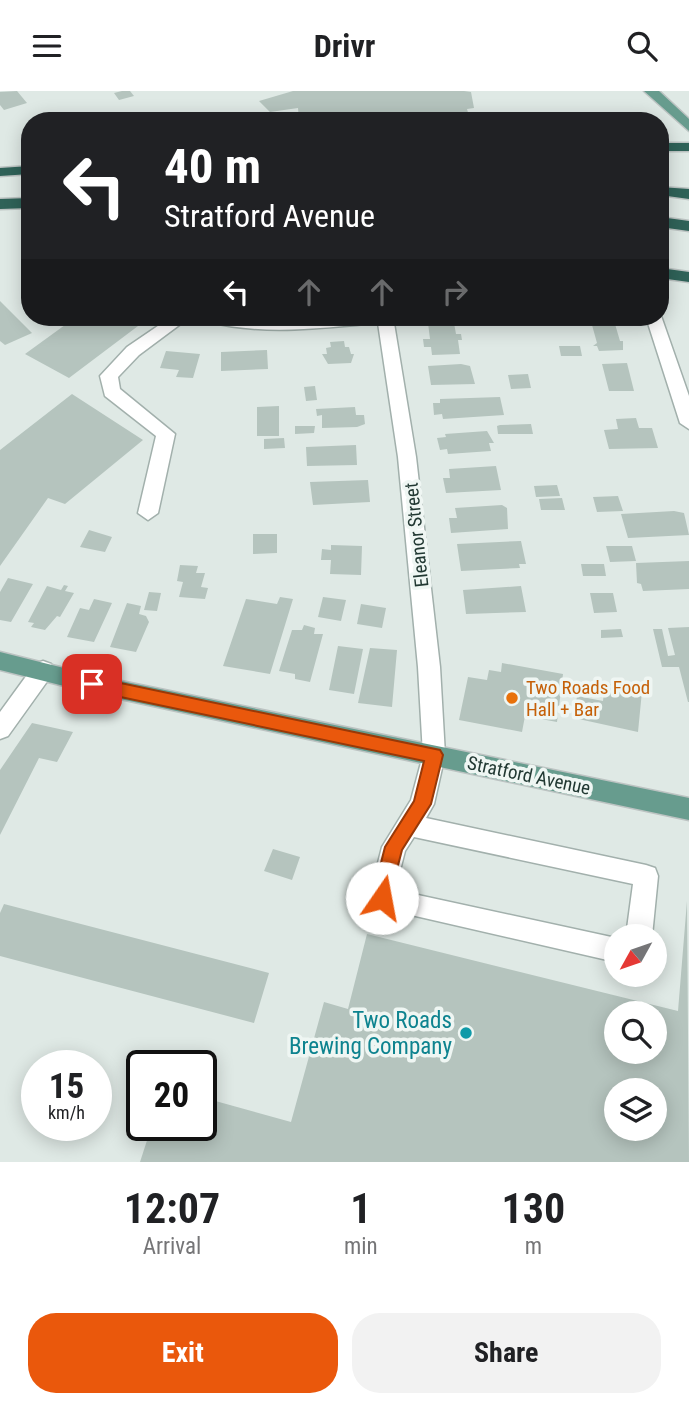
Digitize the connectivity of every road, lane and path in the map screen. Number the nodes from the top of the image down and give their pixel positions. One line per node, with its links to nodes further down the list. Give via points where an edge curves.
1 (651, 91): 2 (main road)
2 (689, 127)
3 (669, 147): 4 (highway)
4 (689, 147)
5 (21, 172): 6 (highway)
6 (0, 173)
7 (669, 192): 8 (highway)
8 (689, 194)
9 (21, 204): 10 (highway)
10 (0, 207): 11 (highway)
11 (21, 208)
12 (669, 223): 13 (highway)
13 (689, 226)
14 (669, 274): 15 (highway)
15 (689, 277)
16 (169, 326): 20 (street, via 133,351 109,376 111,392 166,434)
17 (386, 326): 24 (street, Eleanor Street, via 407,457)
18 (657, 326): 19 (street)
19 (689, 423)
20 (148, 513)
21 (0, 661): 22 (main road, Stratford Avenue)
22 (43, 670): 23 (street); 24 (main road, Stratford Avenue)
23 (0, 729)
24 (434, 755): 25 (main road, Stratford Avenue); 26 (street, Eleanor Street, via 422,804)
25 (689, 809)
26 (408, 825): 27 (street, via 646,876); 28 (street, Eleanor Street, via 394,847 382,898)
27 (640, 924)
28 (604, 947)

